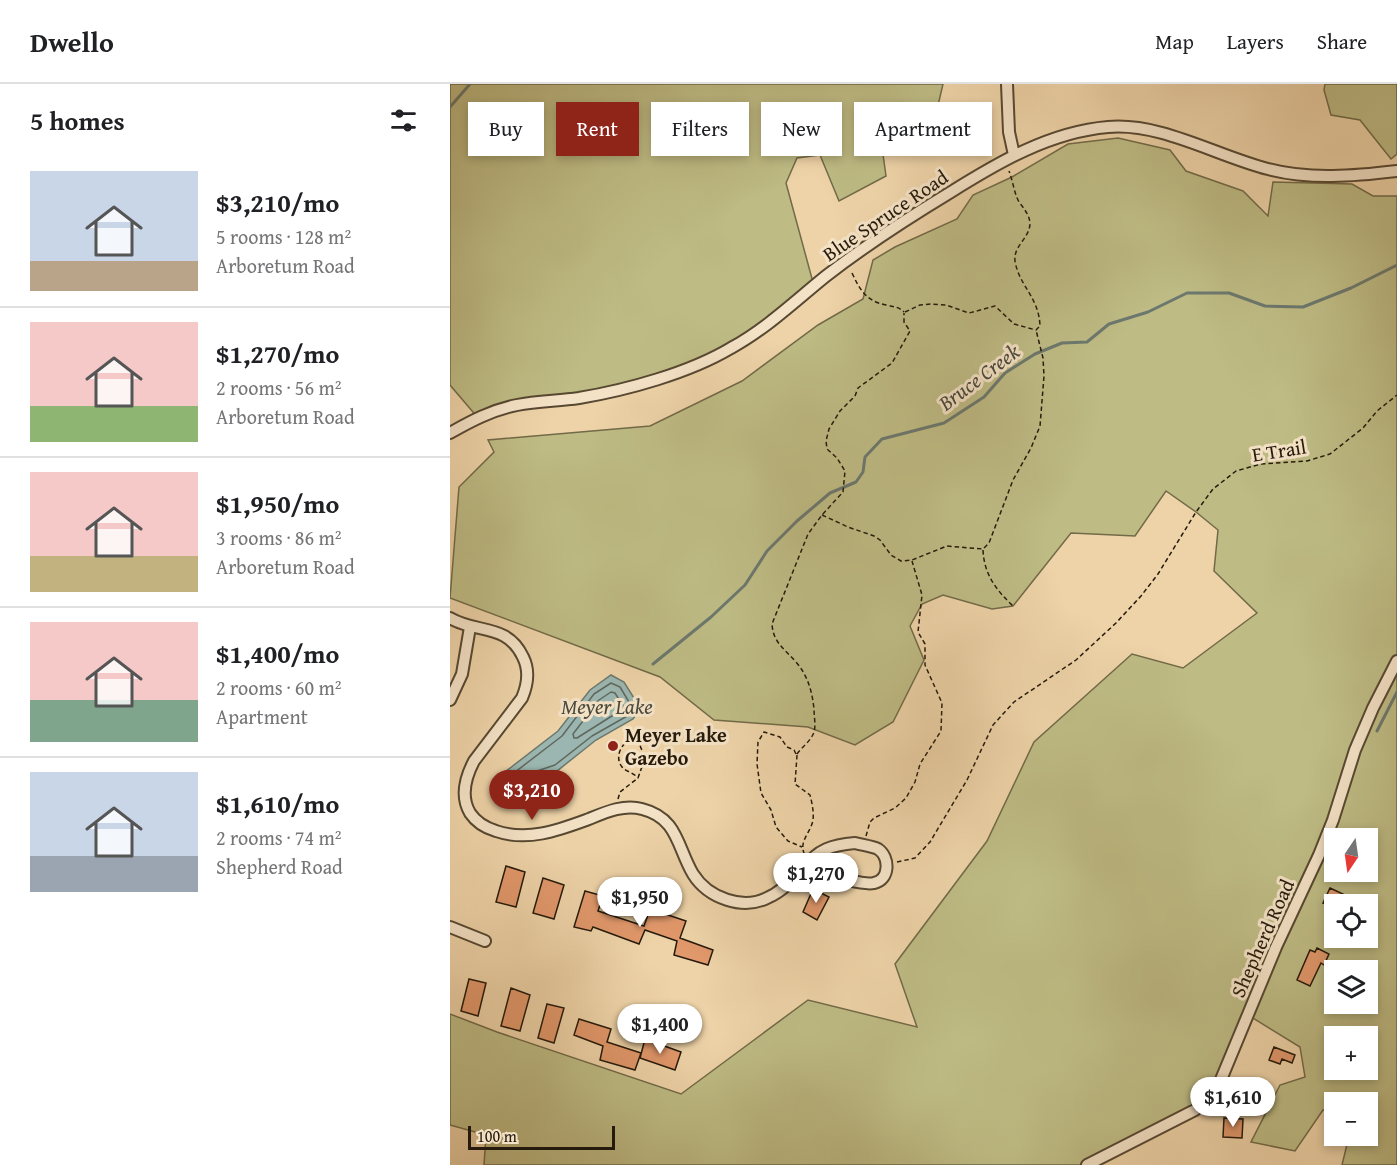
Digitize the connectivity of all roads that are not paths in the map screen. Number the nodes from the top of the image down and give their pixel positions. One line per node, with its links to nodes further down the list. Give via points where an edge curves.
1 (1007, 84): 2 (street)
2 (1009, 157): 3 (street, Blue Spruce Road, via 1086,130 1119,127 1173,137 1270,170 1331,176); 4 (street, Blue Spruce Road, via 868,244 764,326 715,357 606,393 496,410)
3 (1397, 171)
4 (450, 433)
5 (450, 618): 6 (street)
6 (470, 627): 8 (street, via 462,674); 9 (street, via 492,630 512,640 524,660 528,678 522,698 469,771 464,793 474,819 503,834 530,836 620,808 650,811 676,833 701,884 729,901 747,903 770,897)
7 (1397, 661): 12 (street, Shepherd Road, via 1355,750 1319,855 1216,1088 1195,1110)
8 (450, 700)
9 (807, 865): 9 (street, via 873,884 882,879 887,862 880,851 855,843 828,847)
10 (450, 927): 11 (street)
11 (484, 940)
12 (1086, 1165)

